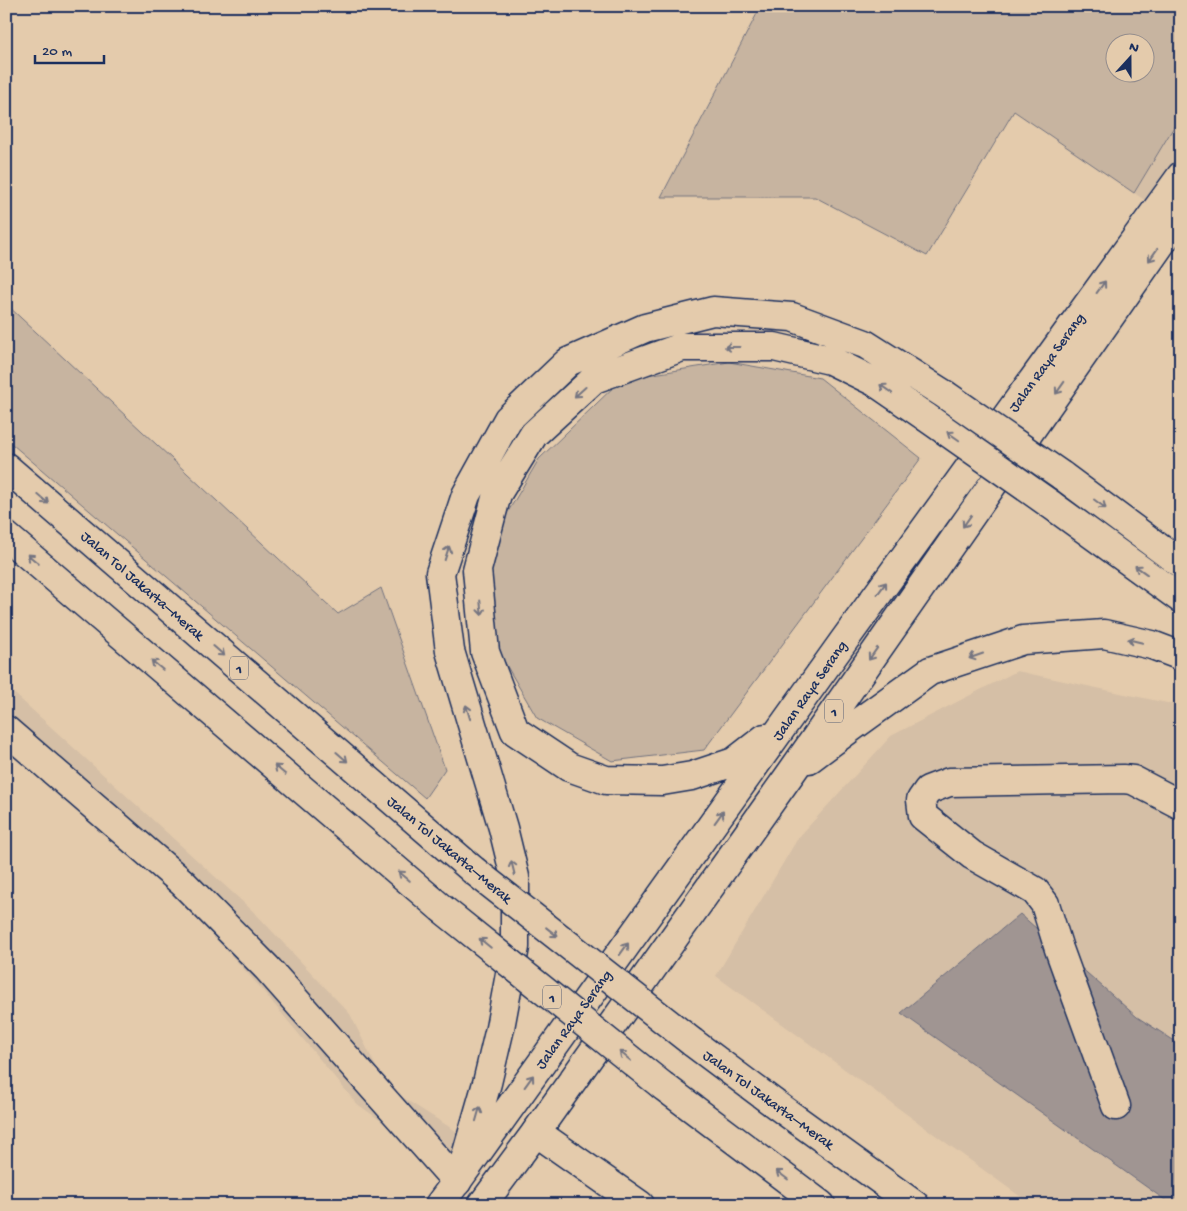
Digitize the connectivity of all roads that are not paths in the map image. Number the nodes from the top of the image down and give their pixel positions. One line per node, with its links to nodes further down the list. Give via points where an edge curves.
1 (1181, 176): 8 (main road, Jalan Raya Serang / 1, one-way to 1)
2 (1181, 215): 10 (main road, Jalan Raya Serang / 1, one-way to 10)
3 (6, 467): 12 (main road, Jalan Tol Jakarta–Merak / 1, one-way to 12, bridge, via 473,870)
4 (6, 536): 19 (main road, 1, one-way to 4, bridge, via 663,1086 441,908)
5 (1181, 564): 15 (main road, one-way to 5, bridge, via 500,1028 514,947 515,877 450,651 440,573 466,495 508,419 568,362 645,328 713,311 792,317 865,344 944,394)
6 (1181, 598): 8 (main road, one-way to 8, bridge, via 875,382 830,360 774,347 682,347 594,379 534,434 498,494 477,570 486,652 515,731 569,767 606,780 662,781 692,776 734,762)
7 (1181, 656): 10 (main road, one-way to 10, via 1152,645 1104,634 1023,640 930,671)
8 (785, 724): 15 (main road, Jalan Raya Serang / 1, one-way to 8)
9 (6, 730): 15 (main road, via 183,883 267,968)
10 (790, 773): 14 (main road, Jalan Raya Serang / 1)
11 (1181, 805): 13 (main road, via 1133,780 1123,779 949,782 928,790 921,800 923,816 972,854 1035,891 1045,904)
12 (774, 1104): 20 (main road, Jalan Tol Jakarta–Merak / 1); 21 (main road)
13 (1116, 1106)
14 (536, 1132): 17 (main road, Jalan Raya Serang / 1); 18 (main road)
15 (458, 1180): 16 (main road, Jalan Raya Serang / 1)
16 (439, 1205)
17 (482, 1205)
18 (640, 1205)
19 (821, 1205)
20 (915, 1205)
21 (934, 1205)

